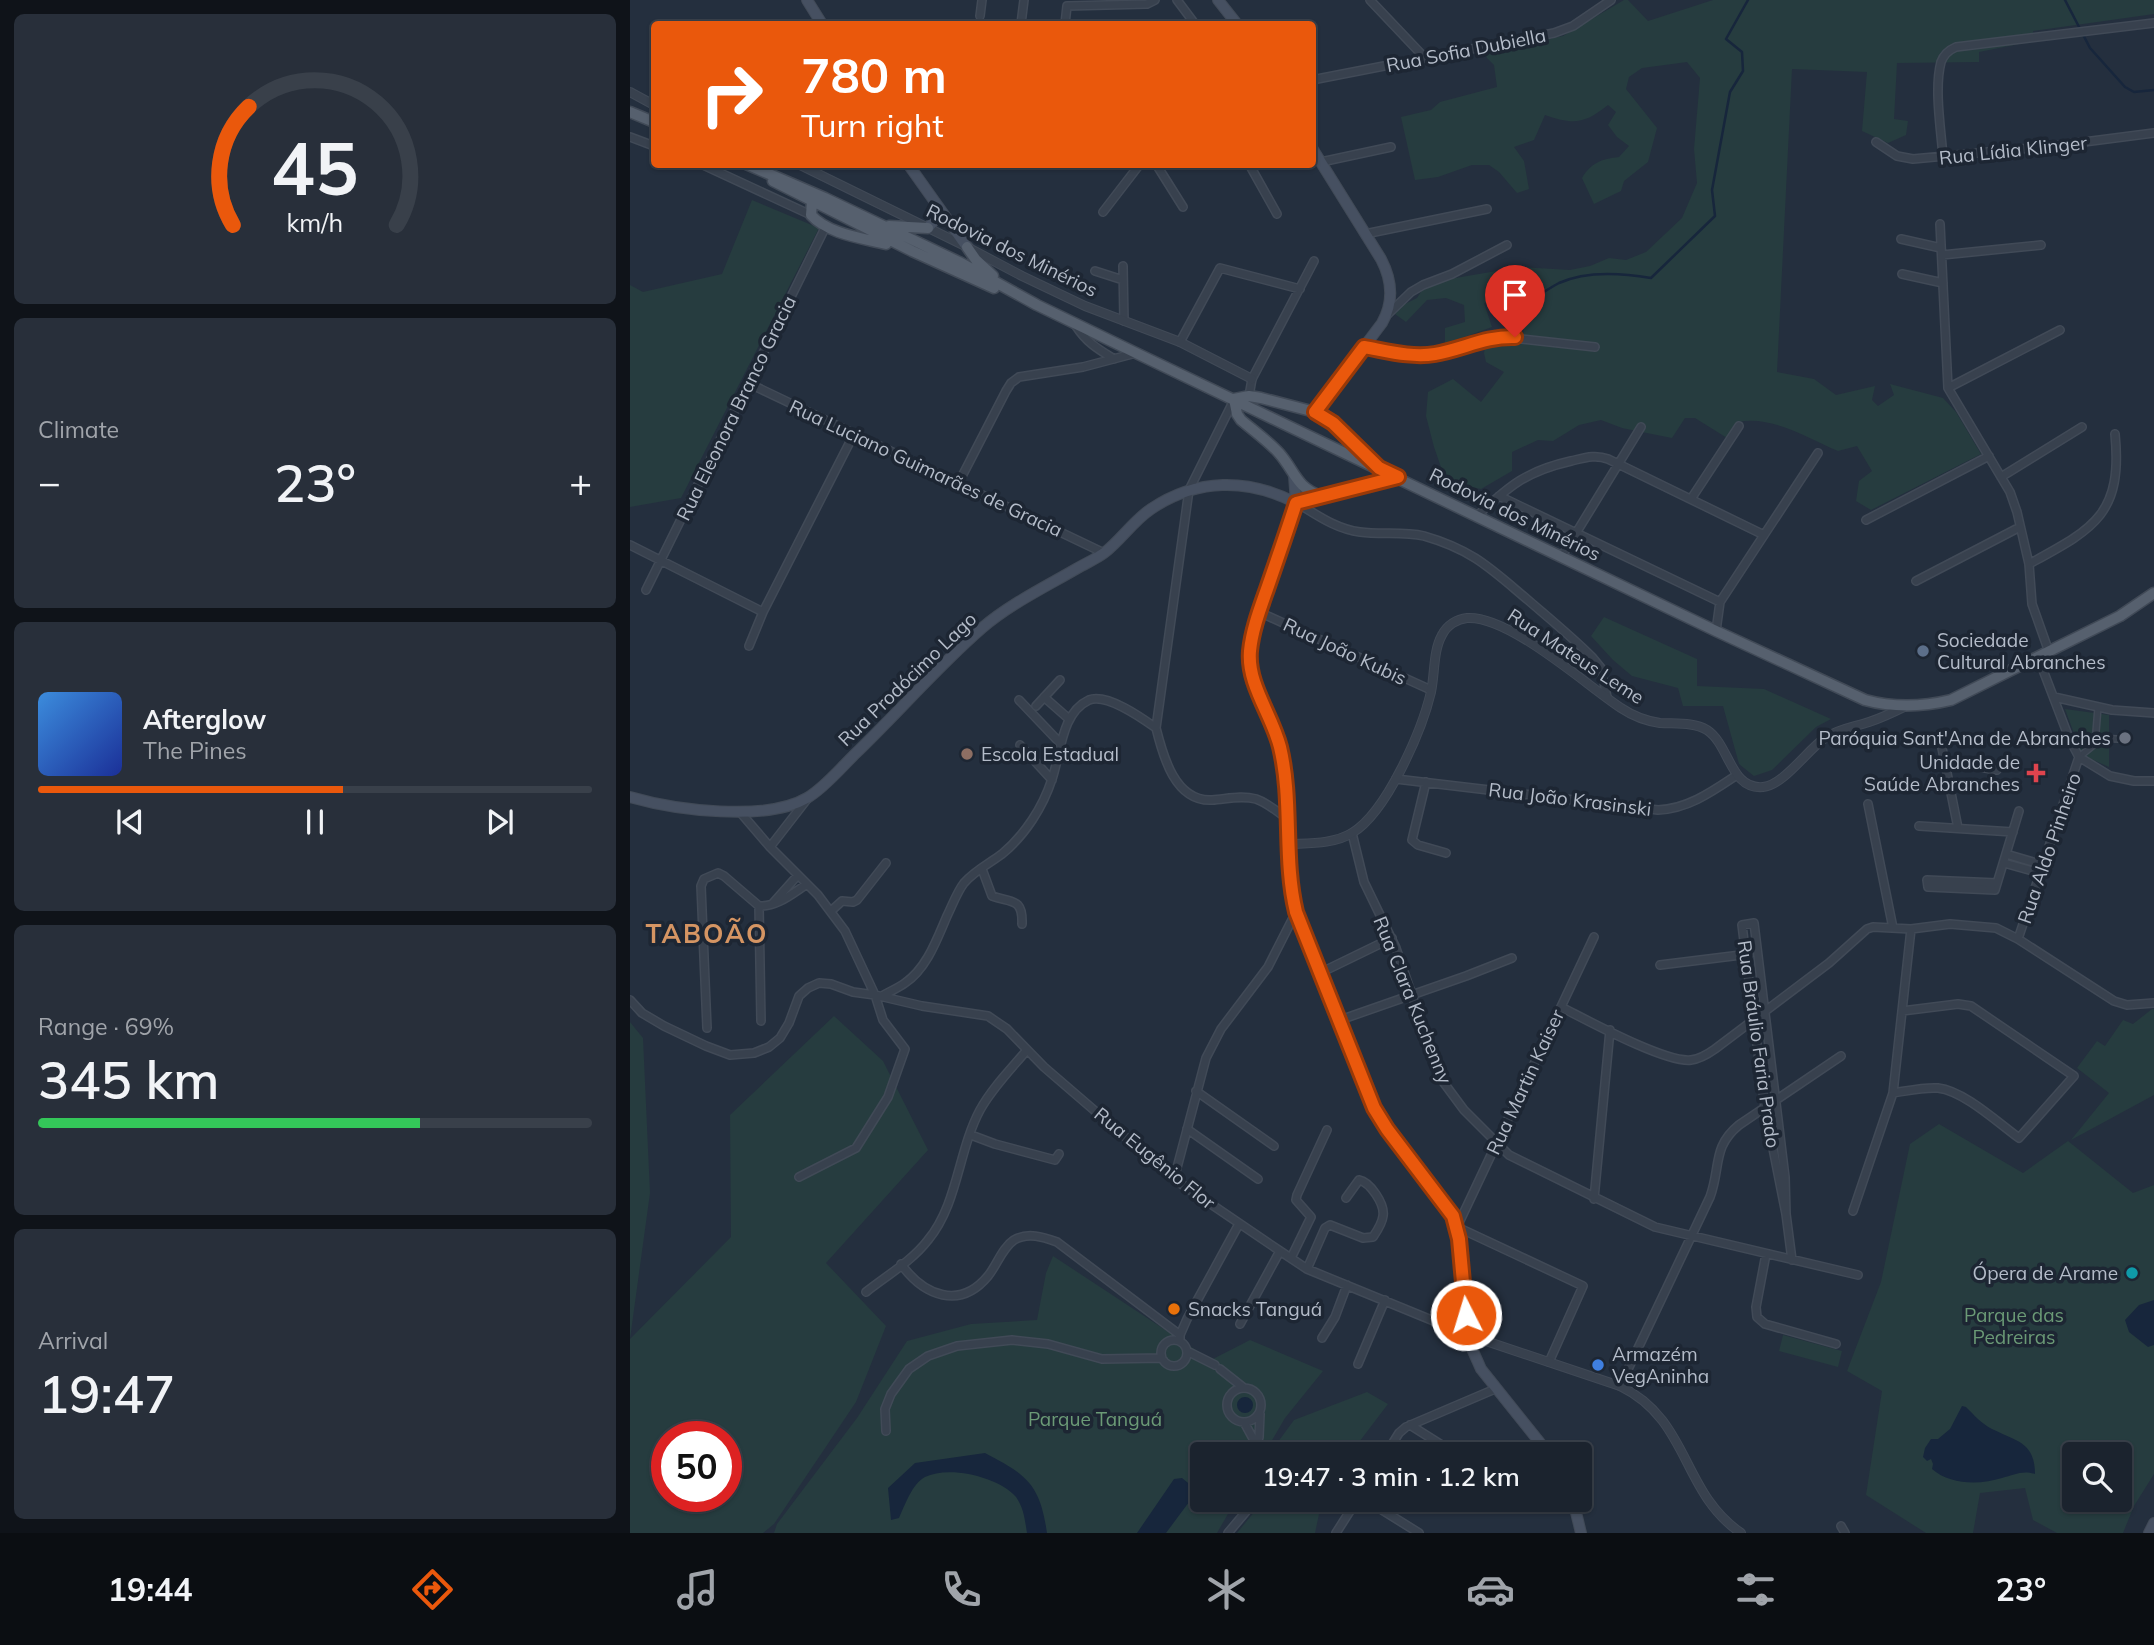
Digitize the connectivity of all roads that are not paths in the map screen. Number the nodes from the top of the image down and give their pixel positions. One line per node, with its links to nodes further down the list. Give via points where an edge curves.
1 (807, 0): 10 (main road)
2 (982, 0): 9 (street)
3 (1024, 0): 11 (street)
4 (1155, 0): 12 (street, via 1067,6)
5 (1177, 0): 13 (street)
6 (1218, 0): 14 (main road)
7 (1370, 0): 16 (street)
8 (1611, 0): 16 (street, Rua Sofia Dubiella, via 1564,30)
9 (980, 16)
10 (820, 21)
11 (1021, 21)
12 (1065, 21)
13 (1193, 21)
14 (1235, 21)
15 (2154, 23): 28 (street, via 1956,47 1944,57 1939,83)
16 (1425, 58): 17 (street, Rua Sofia Dubiella)
17 (1316, 79)
18 (630, 92): 19 (street)
19 (651, 103)
20 (630, 112): 21 (main road)
21 (651, 121)
22 (2154, 133): 28 (street, Rua Lídia Klinger)
23 (630, 137): 25 (street)
24 (1876, 142): 28 (street, Rua Lídia Klinger, via 1905,159)
25 (651, 145)
26 (1391, 147): 29 (street)
27 (1316, 154): 29 (main road)
28 (1943, 157)
29 (1321, 162): 52 (main road)
30 (710, 168): 46 (street)
31 (751, 168): 38 (main road, Rodovia dos Minérios)
32 (754, 168): 39 (main road, Rodovia dos Minérios)
33 (805, 168): 51 (street, Rodovia dos Minérios)
34 (911, 168): 42 (main road)
35 (1137, 168): 44 (street)
36 (1159, 168): 41 (street)
37 (1251, 168): 45 (street)
38 (792, 192): 40 (main road, Rodovia dos Minérios); 46 (main road)
39 (825, 198): 40 (main road); 50 (main road, Rodovia dos Minérios)
40 (812, 202): 46 (main road); 47 (main road, Rodovia dos Minérios)
41 (1183, 206)
42 (937, 208): 51 (main road); 56 (main road)
43 (1487, 209): 52 (street)
44 (1103, 212)
45 (1277, 214)
46 (811, 215): 49 (main road)
47 (842, 216): 49 (main road); 57 (main road, Rodovia dos Minérios)
48 (1940, 224): 58 (street)
49 (827, 226): 57 (main road); 80 (street, Rua Eleonora Branco Gracia)
50 (883, 226): 51 (main road); 60 (main road, Rodovia dos Minérios)
51 (928, 228): 56 (street, Rodovia dos Minérios)
52 (1365, 234): 70 (main road, via 1388,275)
53 (1901, 239): 58 (street)
54 (1507, 245): 70 (street, via 1411,292)
55 (2041, 245): 58 (street)
56 (967, 247): 60 (main road); 68 (main road); 71 (street, Rodovia dos Minérios)
57 (912, 251): 62 (main road, Rodovia dos Minérios)
58 (1941, 251): 66 (street)
59 (1314, 261): 67 (street)
60 (959, 262): 62 (main road); 68 (main road, Rodovia dos Minérios)
61 (1123, 266): 65 (street)
62 (948, 268): 69 (main road, Rodovia dos Minérios)
63 (1095, 271): 65 (street)
64 (1902, 274): 66 (street)
65 (1123, 280): 71 (street)
66 (1943, 284): 81 (street)
67 (1300, 289): 74 (street, via 1220,268); 79 (street)
68 (1011, 291): 69 (main road, Rodovia dos Minérios)
69 (1037, 304): 72 (main road, Rodovia dos Minérios)
70 (1386, 316): 75 (main road)
71 (1124, 321): 74 (street, Rodovia dos Minérios)
72 (1074, 323): 77 (main road, Rodovia dos Minérios); 78 (street, via 1084,339)
73 (2060, 330): 81 (street)
74 (1180, 342): 79 (street, Rodovia dos Minérios)
75 (1364, 347): 76 (street, via 1423,356 1503,337); 84 (main road)
76 (1595, 347)
77 (1136, 352): 78 (street); 83 (main road, Rodovia dos Minérios)
78 (1114, 359): 97 (street, via 1020,377 1012,383)
79 (1252, 379): 82 (street)
80 (748, 383): 88 (street, Rua Luciano Guimarães de Gracia); 111 (street, Rua Eleonora Branco Gracia)
81 (1948, 388): 91 (street)
82 (1250, 396): 83 (main road); 84 (main road)
83 (1234, 399): 93 (main road, Rodovia dos Minérios); 94 (main road, via 1241,420 1278,453); 98 (street)
84 (1315, 412): 93 (main road, via 1333,423)
85 (1739, 426): 101 (street)
86 (1641, 427): 92 (street)
87 (2082, 427): 96 (street)
88 (853, 434): 97 (street, Rua Luciano Guimarães de Gracia); 117 (street)
89 (2115, 434): 112 (street, via 2116,480 2102,512 2086,531)
90 (1818, 453): 107 (street)
91 (1989, 456): 96 (street); 104 (street)
92 (1619, 464): 100 (street, via 1595,456 1560,463 1525,476); 101 (street); 106 (street)
93 (1379, 468): 95 (main road, Rodovia dos Minérios)
94 (1294, 476): 99 (main road, via 1305,489); 102 (main road)
95 (1398, 477): 99 (main road); 103 (main road, Rodovia dos Minérios)
96 (2001, 477): 105 (street)
97 (958, 484): 109 (street, Rua Luciano Guimarães de Gracia)
98 (1189, 490): 102 (main road, Rua Prodócimo Lago, via 1210,485 1255,487); 109 (main road, Rua Prodócimo Lago, via 1150,510); 134 (street)
99 (1321, 496): 102 (main road)
100 (1499, 496): 103 (street); 106 (street, Rodovia dos Minérios)
101 (1691, 499): 107 (street)
102 (1296, 503): 118 (main road); 126 (street, Rua Prodócimo Lago, via 1345,529 1423,536 1479,559 1592,657 1601,668)
103 (1478, 515): 110 (main road, Rodovia dos Minérios)
104 (1866, 520)
105 (2020, 527): 112 (street); 113 (street)
106 (1576, 533): 110 (street); 116 (street, Rodovia dos Minérios)
107 (1764, 535): 116 (street)
108 (630, 545): 111 (street)
109 (1104, 553): 149 (main road, Rua Prodócimo Lago, via 985,626)
110 (1562, 556): 119 (main road, Rodovia dos Minérios)
111 (661, 560): 114 (street, Rua Eleonora Branco Gracia); 117 (street)
112 (2029, 564): 121 (street, via 2032,604)
113 (1916, 581)
114 (646, 590)
115 (2154, 593): 121 (main road)
116 (1720, 602): 119 (street)
117 (764, 612): 120 (street)
118 (1259, 612): 124 (street, Rua João Kubis); 153 (main road, via 1250,649 1251,670 1280,746)
119 (1716, 631): 130 (main road, Rodovia dos Minérios, via 1866,700)
120 (749, 646)
121 (2049, 652): 122 (main road)
122 (2038, 657): 127 (street); 130 (main road, via 1951,700)
123 (1060, 680): 125 (street)
124 (1431, 690): 126 (street, Rua Mateus Leme, via 1440,638 1451,624 1469,618 1513,633); 144 (street, Rua Mateus Leme)
125 (1044, 697): 129 (street); 133 (street)
126 (1607, 697): 143 (street, Rua Mateus Leme, via 1640,718 1707,730)
127 (2054, 697): 131 (street); 140 (street)
128 (1019, 699): 138 (street)
129 (1036, 706)
130 (1906, 706): 143 (street, via 1830,734 1768,786 1745,784)
131 (2098, 707): 132 (street); 135 (street)
132 (2154, 713)
133 (1069, 719): 134 (street, via 1092,699 1105,700); 138 (street)
134 (1156, 728): 153 (street, via 1162,752 1184,791 1204,800 1254,799)
135 (2095, 738): 136 (street); 140 (street, via 2095,744)
136 (2118, 739)
137 (1941, 743): 141 (street)
138 (1062, 744): 145 (street)
139 (1020, 745): 145 (street)
140 (2079, 757): 146 (street, via 2110,776); 164 (street, Rua Aldo Pinheiro)
141 (1945, 761): 142 (street); 155 (street)
142 (1997, 770)
143 (1737, 775): 147 (street, Rua João Krasinski, via 1690,803 1658,810)
144 (1396, 779): 147 (street, Rua João Krasinski); 157 (street, Rua Mateus Leme)
145 (1052, 780): 165 (street, via 1028,826)
146 (2154, 781)
147 (1426, 782): 160 (street, via 1412,840)
148 (630, 797): 152 (main road, Rua Prodócimo Lago, via 683,808)
149 (808, 798): 152 (main road, Rua Prodócimo Lago); 159 (street)
150 (1868, 804): 175 (street)
151 (2019, 811): 156 (street)
152 (740, 812): 159 (street)
153 (1289, 820): 158 (main road)
154 (1919, 826): 155 (street)
155 (1958, 828): 156 (street)
156 (2013, 832): 161 (street)
157 (1352, 834): 158 (street); 178 (street, Rua Clara Kuchenny, via 1364,883)
158 (1290, 844): 173 (main road)
159 (770, 847): 167 (street)
160 (1446, 853)
161 (2006, 854): 163 (street); 164 (street)
162 (886, 863): 172 (street, via 857,900 842,901)
163 (2004, 863): 166 (street); 168 (street)
164 (2043, 865): 166 (street, Rua Aldo Pinheiro)
165 (982, 869): 174 (street, via 992,896 1020,906); 185 (street, via 964,883 920,968 906,983)
166 (2040, 873): 179 (street, Rua Aldo Pinheiro)
167 (798, 875): 169 (street); 170 (street)
168 (1997, 883): 168 (street, via 1986,883 1927,880 1928,887 1995,890)
169 (807, 884): 170 (street); 172 (street)
170 (786, 893): 171 (street, via 767,907)
171 (759, 906): 194 (street); 195 (street, via 718,873 704,879)
172 (831, 911): 185 (street)
173 (1296, 912): 184 (main road); 199 (street, via 1268,967 1216,1037)
174 (1022, 924)
175 (1893, 928): 176 (street); 190 (street, via 1867,929)
176 (1911, 929): 179 (street, via 1950,924 1989,927); 191 (street)
177 (1594, 937): 189 (street, Rua Martin Kaiser)
178 (1392, 938): 184 (street); 186 (street, Rua Clara Kuchenny)
179 (2018, 939): 188 (street, via 2114,1001)
180 (1758, 953): 181 (street); 181 (street, Rua Bráulio Faria Prado, via 1754,923 1742,925); 190 (street, Rua Bráulio Faria Prado)
181 (1746, 955): 183 (street); 193 (street, Rua Bráulio Faria Prado)
182 (1512, 958): 186 (street)
183 (1660, 965)
184 (1320, 974): 192 (main road)
185 (878, 995): 187 (street, Rua Eugênio Flor, via 820,983 799,996 789,1023 769,1047 754,1054 730,1055 664,1026); 197 (street, Rua Eugênio Flor, via 988,1016); 209 (street, via 883,1020 905,1049 888,1097 856,1148)
186 (1412, 995): 192 (street); 206 (street, Rua Clara Kuchenny, via 1444,1083)
187 (630, 1000)
188 (2154, 1003)
189 (1561, 1007): 196 (street); 206 (street, Rua Martin Kaiser)
190 (1765, 1011): 193 (street); 201 (street, Rua Bráulio Faria Prado)
191 (1902, 1011): 200 (street); 200 (street, via 1971,1006 2074,1076 2019,1138 1949,1090)
192 (1340, 1020): 217 (main road, via 1381,1120)
193 (1754, 1020): 196 (street, via 1708,1054 1690,1060 1666,1056); 202 (street, Rua Bráulio Faria Prado)
194 (761, 1021)
195 (707, 1028)
196 (1610, 1030): 213 (street)
197 (1027, 1050): 205 (street, via 980,1110); 211 (street, Rua Eugênio Flor)
198 (1841, 1056): 201 (street)
199 (1196, 1091): 203 (street); 207 (street)
200 (1893, 1093): 214 (street)
201 (1776, 1100): 202 (street); 215 (street, Rua Bráulio Faria Prado)
202 (1765, 1108): 215 (street, Rua Bráulio Faria Prado); 218 (street, via 1732,1131 1721,1145 1713,1188)
203 (1186, 1129): 210 (street); 211 (street)
204 (1326, 1130): 221 (street, via 1297,1195 1296,1200 1311,1217)
205 (971, 1135): 208 (street, via 1055,1160); 223 (street, via 938,1226)
206 (1496, 1143): 213 (street, Rua Clara Kuchenny, via 1516,1159); 217 (street, Rua Martin Kaiser)
207 (1274, 1146)
208 (1059, 1154)
209 (799, 1177)
210 (1258, 1179)
211 (1174, 1180): 216 (street, Rua Eugênio Flor)
212 (1346, 1198): 224 (street, via 1359,1180 1367,1182 1382,1208 1379,1228 1373,1237 1363,1238 1330,1225)
213 (1594, 1199): 218 (street, Rua Clara Kuchenny, via 1655,1227)
214 (1853, 1212)
215 (1786, 1214): 222 (street, Rua Bráulio Faria Prado)
216 (1239, 1224): 219 (street, Rua Eugênio Flor); 231 (street)
217 (1457, 1227): 230 (main road); 236 (street, via 1583,1286)
218 (1691, 1237): 220 (street, Rua Clara Kuchenny); 238 (street)
219 (1280, 1251): 221 (street, Rua Eugênio Flor); 229 (street)
220 (1766, 1254): 222 (street, Rua Clara Kuchenny); 233 (street, via 1758,1317 1765,1324)
221 (1291, 1258): 224 (street, Rua Eugênio Flor)
222 (1792, 1260): 225 (street, Rua Clara Kuchenny)
223 (901, 1264): 227 (street); 231 (street, via 923,1287 943,1295 960,1295 975,1289 989,1275 1014,1240 1038,1236 1056,1242)
224 (1307, 1269): 226 (street, Rua Eugênio Flor)
225 (1858, 1275)
226 (1347, 1285): 228 (street, Rua Eugênio Flor); 232 (street)
227 (866, 1292)
228 (1385, 1300): 230 (street, Rua Eugênio Flor); 237 (street)
229 (1240, 1324)
230 (1468, 1335): 236 (street, Rua Eugênio Flor); 240 (main road, via 1476,1360)
231 (1180, 1338): 234 (street); 235 (street, via 1165,1343)
232 (1322, 1338)
233 (1836, 1344)
234 (1187, 1351): 235 (street, via 1177,1366); 239 (street)
235 (1162, 1358): 244 (street, via 1102,1359 1013,1340 957,1346 928,1356 909,1369 891,1394)
236 (1549, 1363): 238 (street, Rua Eugênio Flor)
237 (1358, 1364)
238 (1620, 1386): 259 (street, Rua Eugênio Flor, via 1647,1403 1665,1422 1711,1506)
239 (1244, 1388): 241 (street, via 1259,1397); 242 (street, via 1233,1392 1227,1402 1234,1419)
240 (1495, 1389): 243 (street); 249 (main road)
241 (1261, 1409): 242 (street, via 1254,1419); 246 (street)
242 (1244, 1422): 245 (street)
243 (1410, 1425): 247 (street); 248 (street)
244 (886, 1431)
245 (1256, 1442)
246 (1257, 1442)
247 (1393, 1442)
248 (1437, 1442)
249 (1539, 1442)
250 (1245, 1512): 255 (street)
251 (1349, 1512): 256 (street)
252 (1385, 1512): 257 (street)
253 (1576, 1512): 258 (main road)
254 (2154, 1523): 260 (main road)
255 (1228, 1533)
256 (1336, 1533)
257 (1419, 1533)
258 (1581, 1533)
259 (1741, 1533)
260 (2149, 1533)

